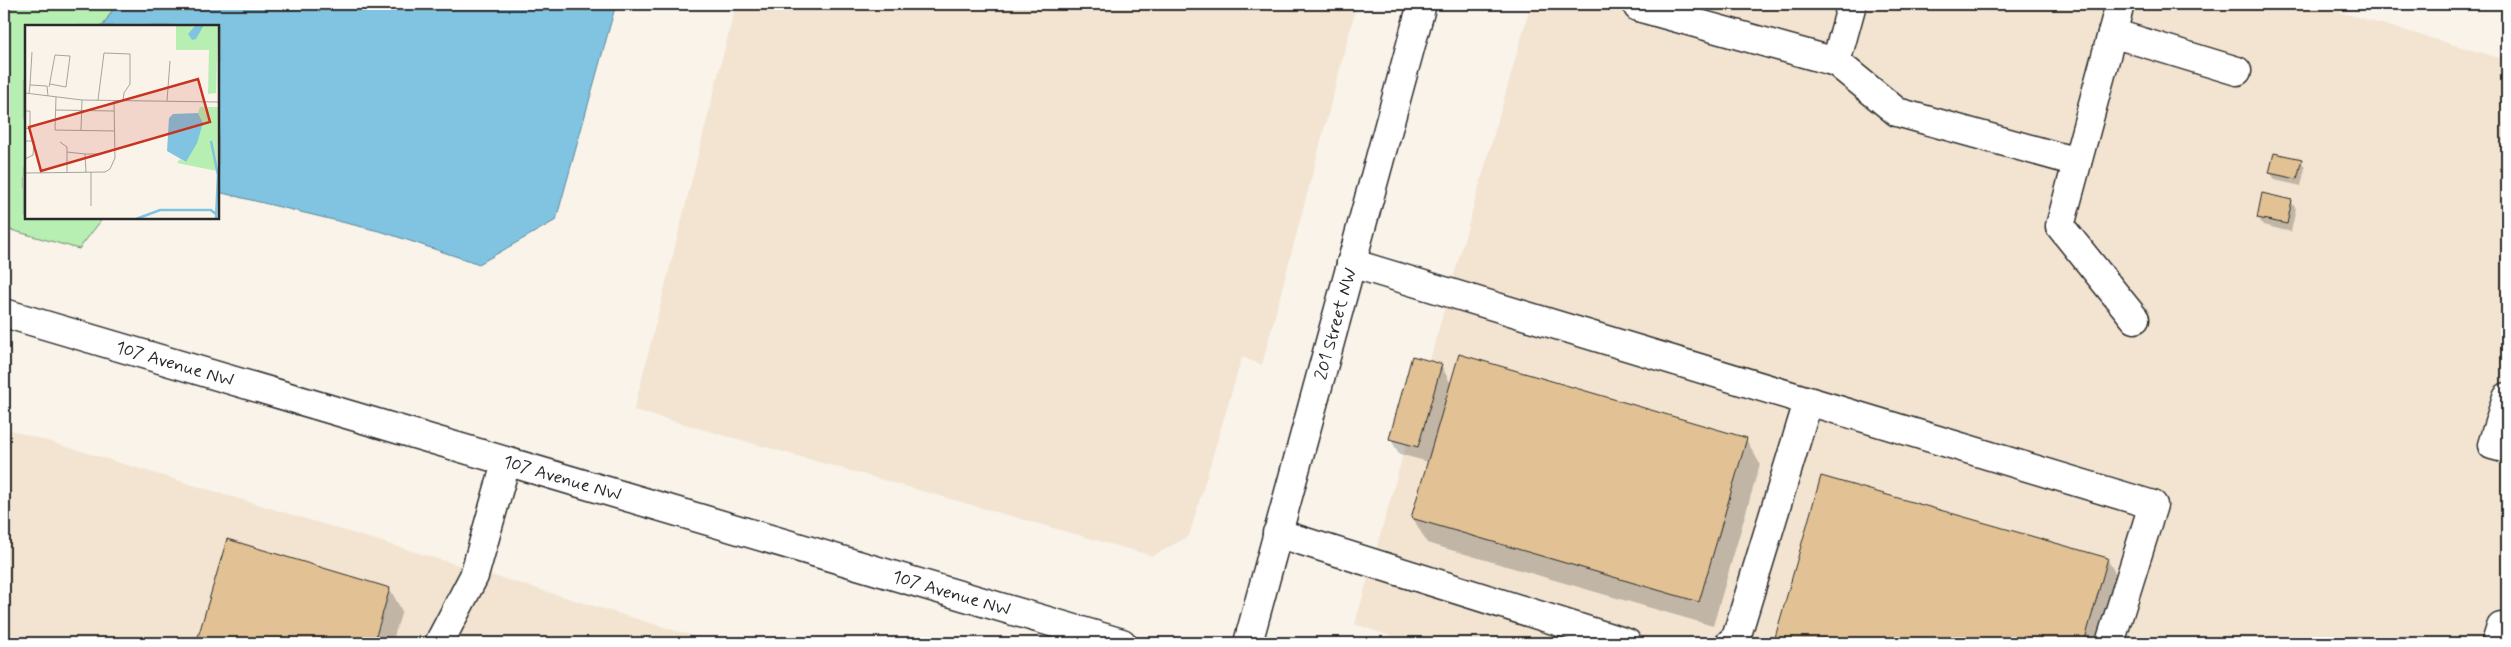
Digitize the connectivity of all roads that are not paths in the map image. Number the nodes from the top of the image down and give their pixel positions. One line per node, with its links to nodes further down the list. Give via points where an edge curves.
1 (1422, 4): 9 (street, 201 Street NW)
2 (1852, 4): 6 (street)
3 (2120, 4): 5 (street)
4 (1638, 7): 6 (street)
5 (2112, 34): 7 (street); 8 (street)
6 (1836, 62): 8 (street, via 1897,112)
7 (2237, 71)
8 (2077, 162): 11 (street, via 2060,226)
9 (1351, 263): 13 (street); 16 (street, 201 Street NW)
10 (4, 313): 15 (street, 107 Avenue NW)
11 (2135, 319)
12 (2507, 397): 14 (street, via 2492,445)
13 (1808, 402): 22 (street, via 1736,638); 23 (street, via 2153,505)
14 (2507, 450)
15 (506, 463): 18 (street, 107 Avenue NW); 19 (street, via 474,576)
16 (1277, 533): 20 (street, 201 Street NW); 21 (street)
17 (2507, 629): 24 (street, via 2501,627)
18 (1112, 642)
19 (438, 643)
20 (1248, 643)
21 (1627, 643)
22 (1730, 643)
23 (2110, 643)
24 (2496, 643)

